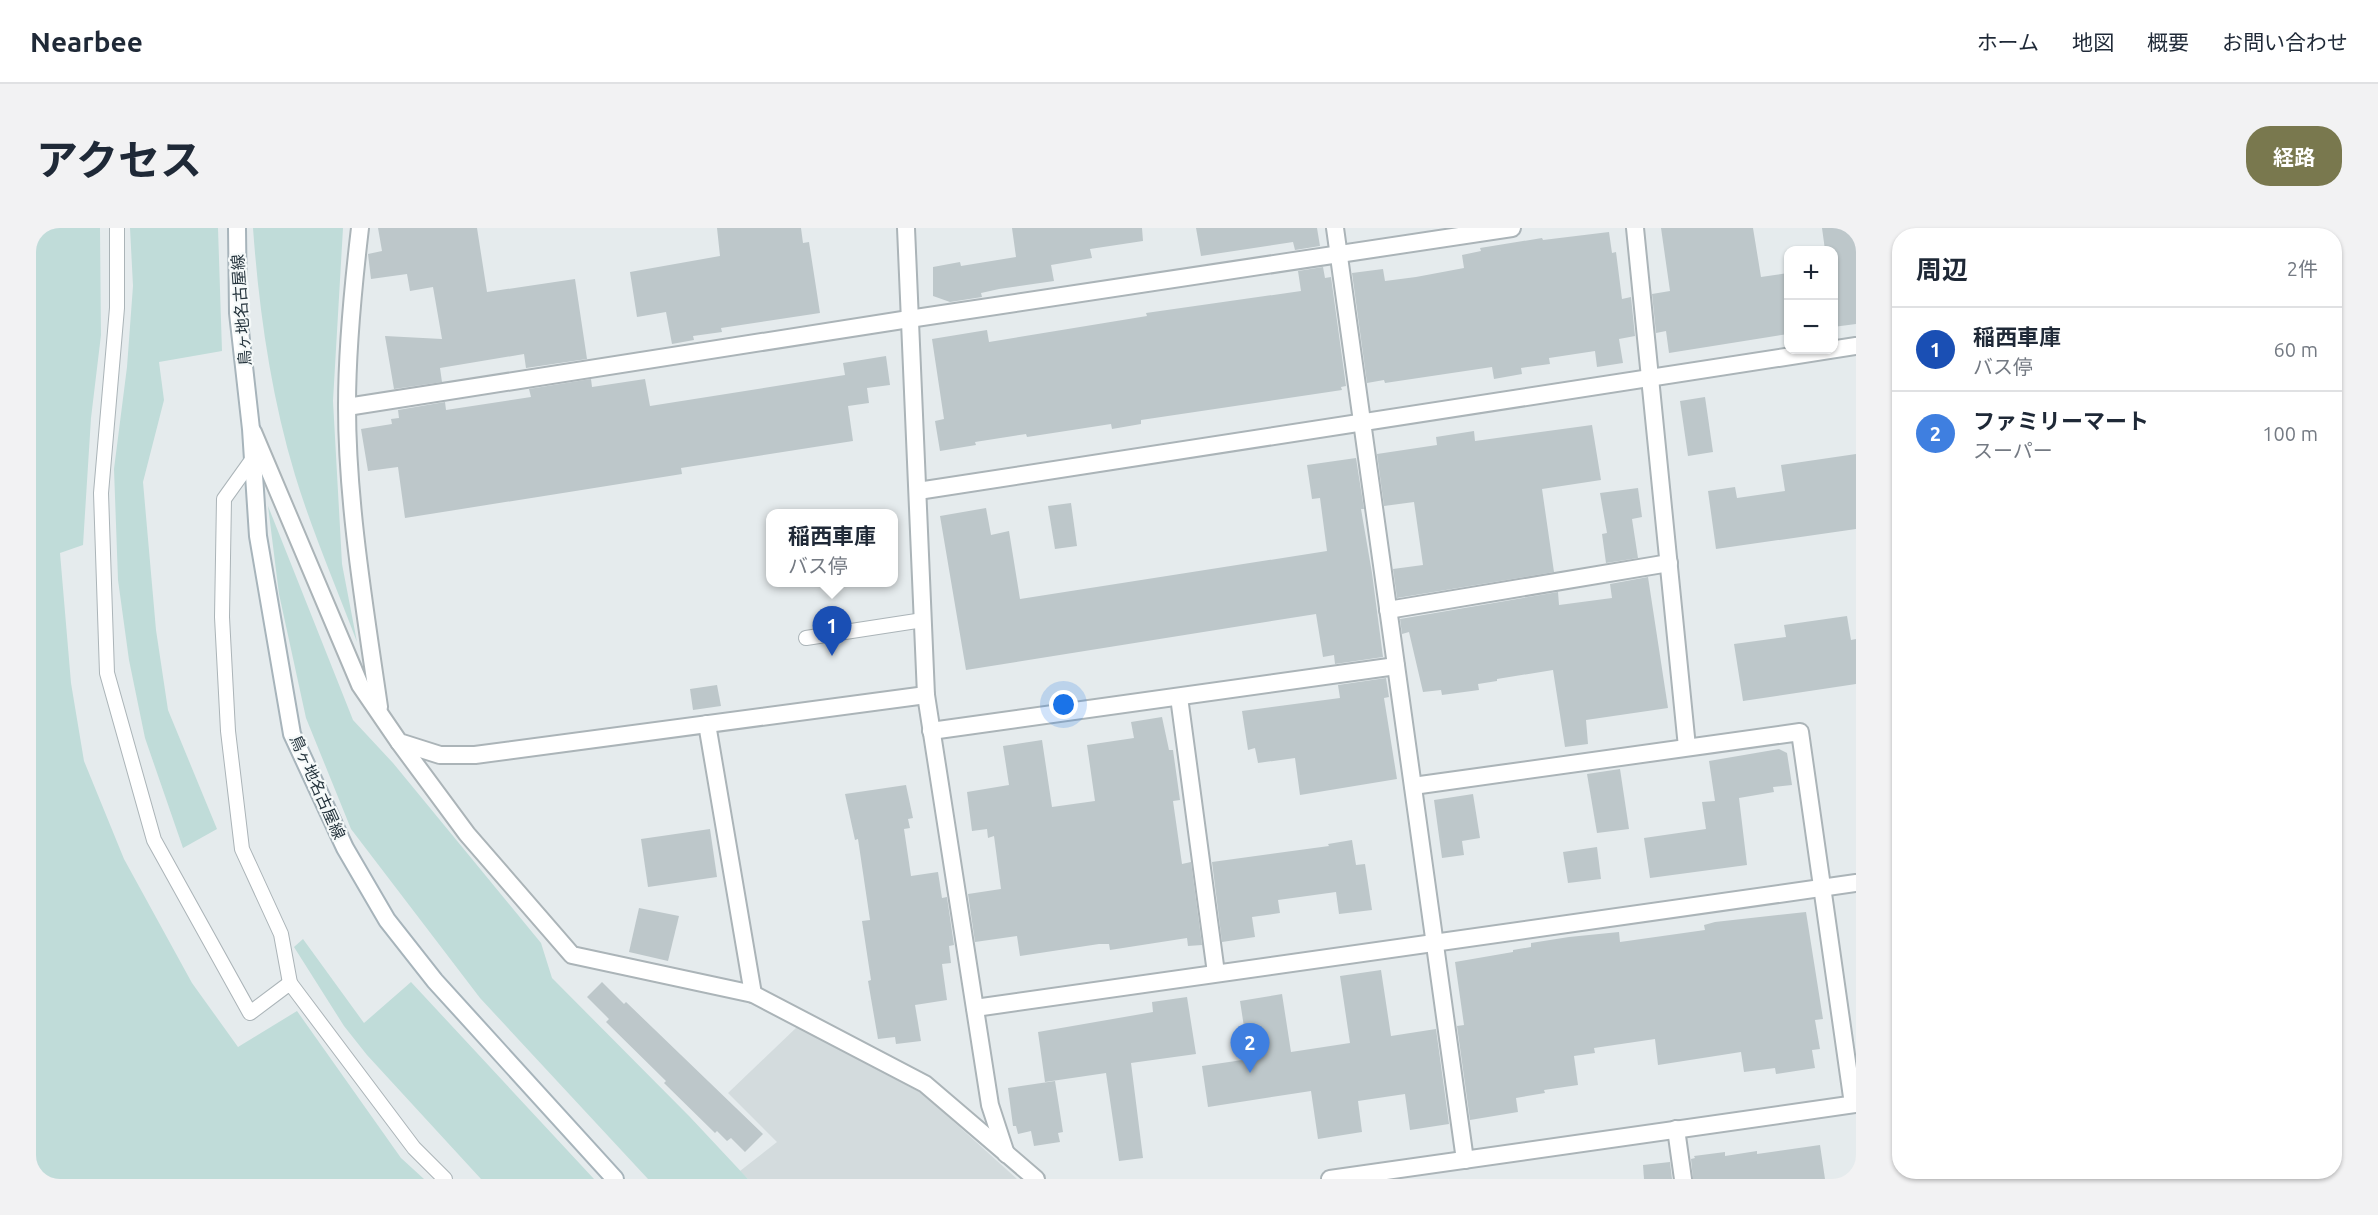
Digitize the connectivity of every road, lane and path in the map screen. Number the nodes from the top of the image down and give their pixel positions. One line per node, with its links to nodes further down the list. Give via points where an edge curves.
1 (117, 228): 34 (lane, via 117,308 101,493 107,673 154,840 250,1013)
2 (237, 228): 14 (street, 鳥ヶ地名古屋線, via 238,313)
3 (360, 228): 12 (street)
4 (906, 228): 9 (street)
5 (1335, 228): 8 (street)
6 (1512, 228): 8 (street)
7 (1635, 228): 11 (street)
8 (1338, 254): 9 (street); 13 (street)
9 (909, 319): 12 (street); 16 (street)
10 (1856, 346): 11 (street)
11 (1650, 379): 13 (street); 17 (street)
12 (347, 407): 24 (street, via 359,563)
13 (1362, 422): 16 (street); 18 (street)
14 (251, 429): 15 (street, 鳥ヶ地名古屋線); 24 (street, via 360,685)
15 (254, 457): 34 (lane, via 224,500 222,617 228,731 242,849 281,934); 42 (street, 鳥ヶ地名古屋線, via 258,536 292,734 345,848 387,920 435,981)
16 (918, 491): 19 (street)
17 (1669, 563): 18 (street); 28 (street)
18 (1388, 610): 21 (street)
19 (923, 620): 20 (lane); 22 (street)
20 (806, 638)
21 (1396, 666): 23 (street); 29 (street)
22 (926, 694): 25 (street); 26 (street)
23 (1179, 697): 26 (street); 33 (street)
24 (379, 711): 27 (street)
25 (707, 724): 27 (street, via 475,755 440,755); 35 (street)
26 (932, 730): 36 (street)
27 (399, 742): 35 (street, via 467,834 572,955)
28 (1687, 747): 29 (street); 31 (street, via 1800,732)
29 (1413, 786): 32 (street)
30 (1856, 883): 31 (street)
31 (1823, 887): 32 (street); 37 (street)
32 (1434, 942): 33 (street); 40 (street)
33 (1216, 973): 36 (street)
34 (290, 983): 41 (lane, via 414,1148)
35 (753, 994): 39 (street, via 925,1084)
36 (975, 1008): 39 (street, via 990,1105)
37 (1855, 1104): 38 (street)
38 (1676, 1130): 40 (street); 45 (street)
39 (1006, 1154): 43 (street)
40 (1465, 1160): 44 (street)
41 (445, 1179)
42 (615, 1179)
43 (1036, 1179)
44 (1330, 1179)
45 (1683, 1179)

